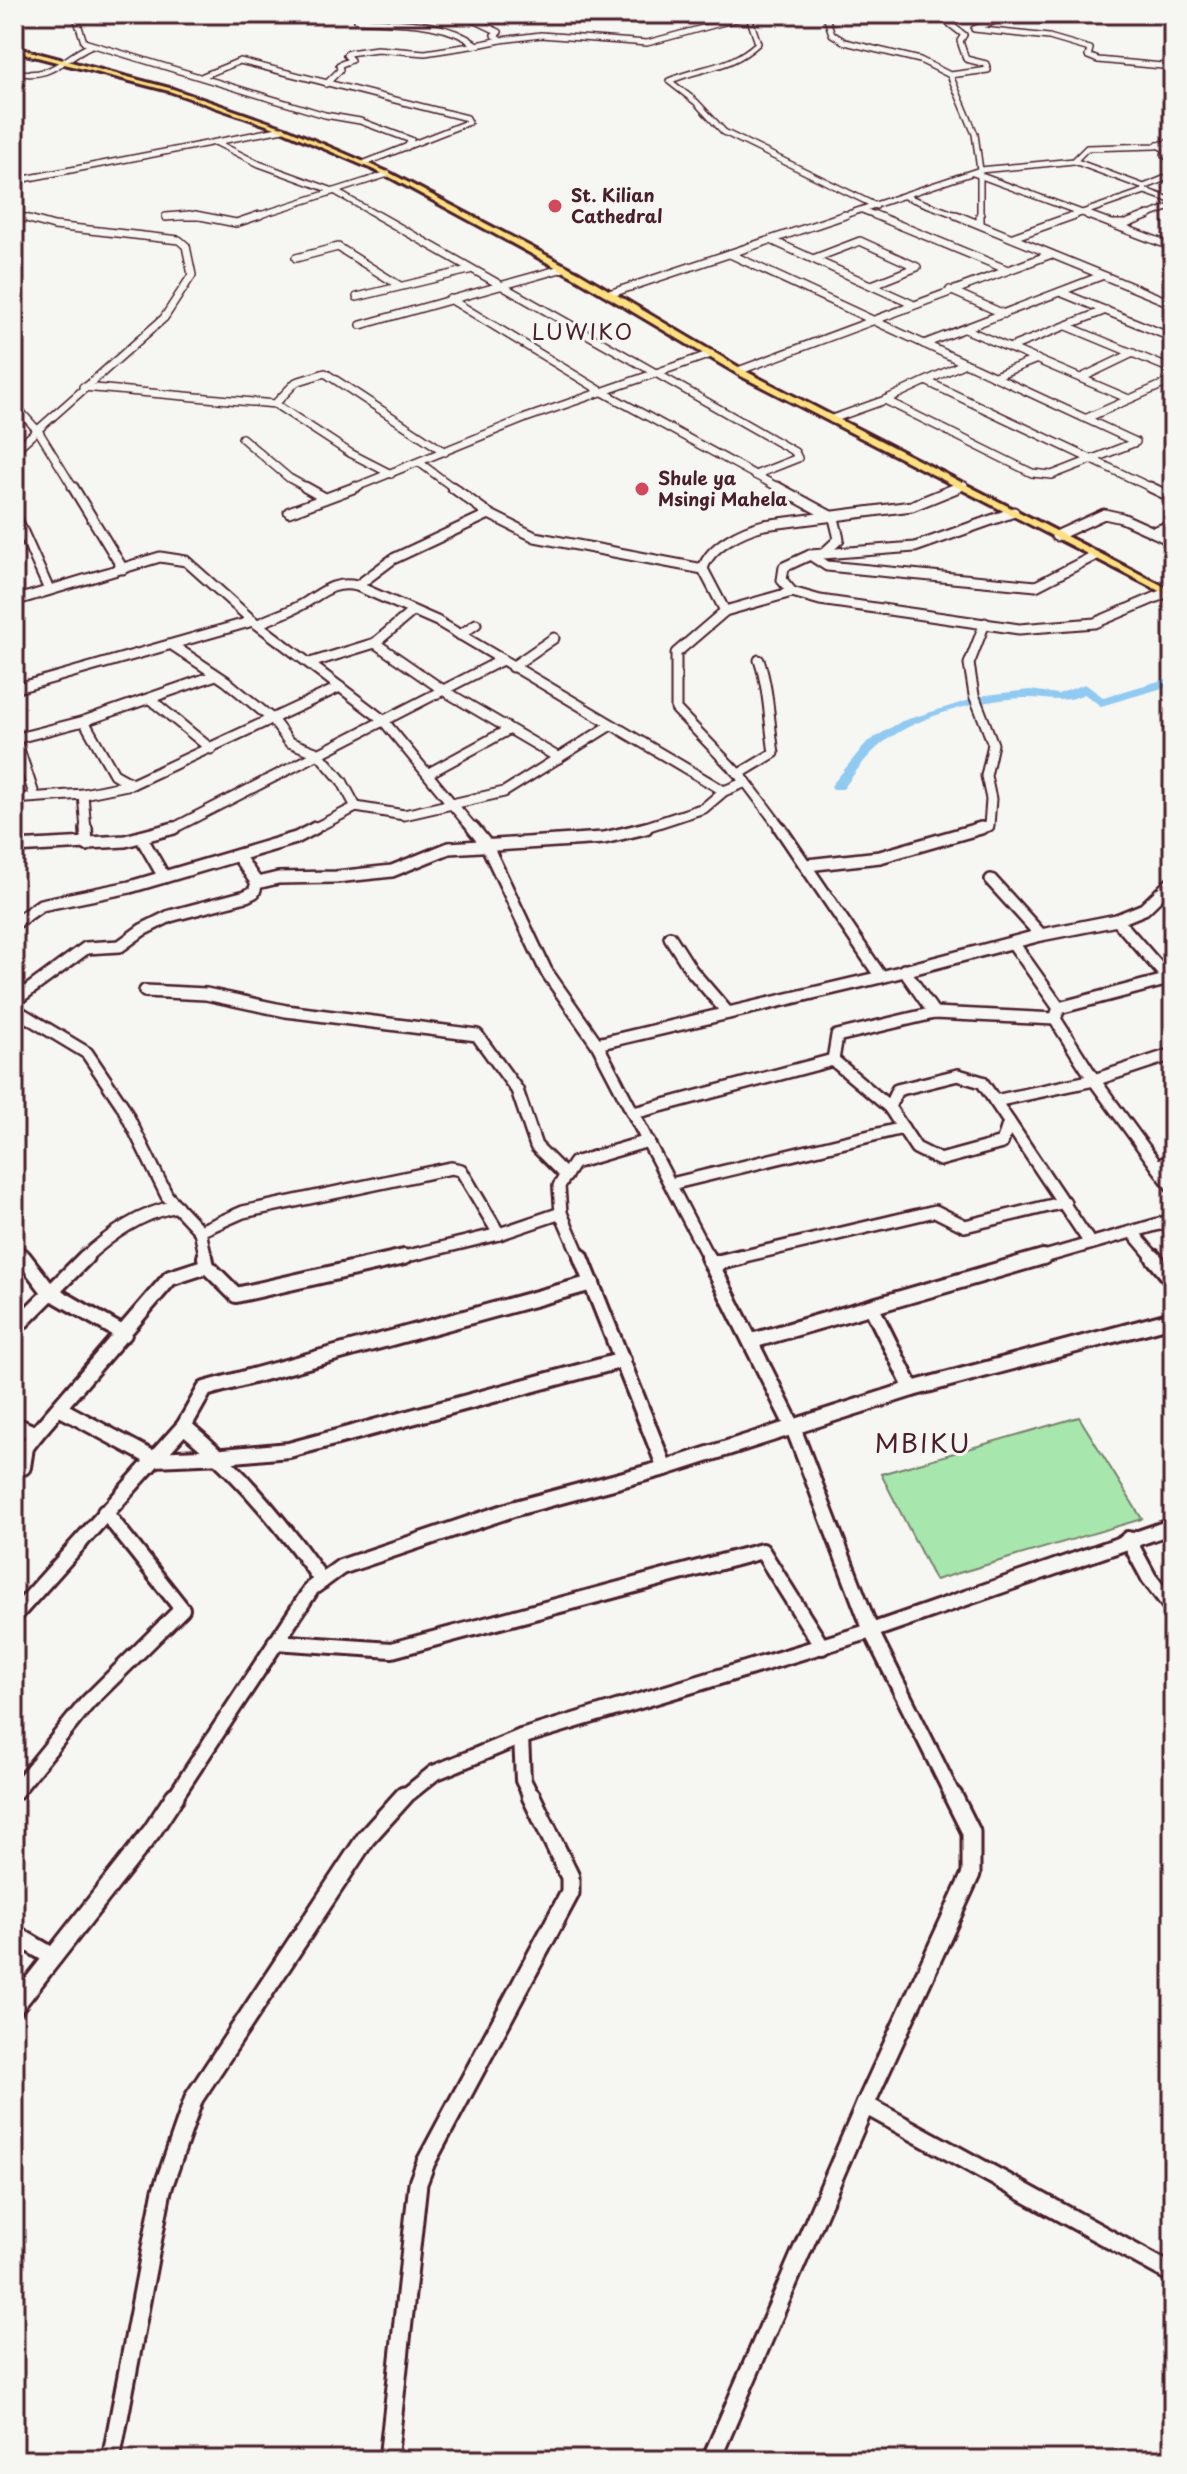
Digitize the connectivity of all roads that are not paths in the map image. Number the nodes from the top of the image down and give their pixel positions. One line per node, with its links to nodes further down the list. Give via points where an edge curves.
1 (75, 14): 11 (street, via 84,42)
2 (369, 14): 12 (street, via 360,20 448,30 469,36)
3 (461, 14): 10 (street, via 499,32 494,35)
4 (825, 14): 17 (street, via 832,34 845,42 920,60)
5 (937, 14): 9 (street)
6 (1014, 14): 8 (street)
7 (748, 15): 10 (street, via 647,43 541,35); 36 (street, via 758,43 745,56 729,66 669,81 724,132)
8 (974, 29): 9 (street); 15 (street, via 1076,43 1098,60)
9 (964, 35): 17 (street, via 960,41 966,59 986,64 988,70)
10 (501, 40): 12 (street)
11 (92, 45): 14 (street); 18 (street)
12 (477, 45): 19 (street, via 425,53 349,53 351,60 339,65)
13 (14, 49): 14 (main road)
14 (66, 62): 16 (street, via 35,75); 20 (main road, via 171,90)
15 (1173, 67)
16 (14, 72)
17 (950, 75): 28 (street, via 975,134)
18 (203, 76): 19 (street, via 240,61); 24 (street, via 360,121 411,140)
19 (326, 84): 24 (street, via 469,122)
20 (283, 129): 22 (street); 27 (main road)
21 (1173, 141): 23 (street)
22 (217, 143): 31 (street); 33 (street)
23 (1157, 145): 25 (street); 26 (street, via 1087,148)
24 (407, 147): 27 (street)
25 (1173, 159)
26 (1074, 161): 28 (street); 32 (street)
27 (365, 163): 29 (main road)
28 (978, 173): 34 (street); 38 (street); 41 (street)
29 (388, 174): 33 (street); 50 (main road)
30 (1173, 175): 32 (street)
31 (14, 181)
32 (1144, 189): 35 (street); 38 (street)
33 (336, 192): 40 (street, via 236,223 194,215); 51 (street)
34 (904, 196): 36 (street); 41 (street)
35 (1173, 204): 42 (street, via 1126,224)
36 (876, 206): 37 (street)
37 (862, 210): 44 (street); 52 (street)
38 (1082, 213): 42 (street); 43 (street)
39 (14, 215): 84 (street, via 86,231 165,237 186,246 192,275 164,318)
40 (166, 217)
41 (980, 224): 43 (street)
42 (1111, 224): 45 (street)
43 (1013, 237): 47 (street)
44 (771, 240): 46 (street); 49 (street)
45 (1173, 247)
46 (730, 254): 59 (street); 66 (street)
47 (1049, 255): 52 (street); 53 (street)
48 (296, 258): 55 (street, via 338,247)
49 (813, 259): 54 (street); 54 (street, via 860,241 917,267)
50 (564, 268): 56 (street); 59 (main road)
51 (469, 270): 55 (street); 56 (street)
52 (1008, 270): 57 (street)
53 (1101, 276): 58 (street); 63 (street)
54 (872, 285): 62 (street)
55 (400, 286): 60 (street)
56 (499, 286): 61 (street); 79 (street)
57 (950, 290): 62 (street); 65 (street)
58 (1060, 292): 64 (street); 65 (street)
59 (609, 294): 74 (main road)
60 (357, 297)
61 (450, 299): 67 (street); 86 (street)
62 (912, 304): 66 (street)
63 (1173, 304)
64 (1106, 310): 68 (street); 70 (street)
65 (1004, 314): 69 (street)
66 (871, 320): 71 (street); 78 (street)
67 (361, 325)
68 (1067, 326): 72 (street); 73 (street)
69 (965, 329): 71 (street); 72 (street)
70 (1173, 338)
71 (924, 344): 76 (street)
72 (1009, 348): 75 (street)
73 (1133, 353): 77 (street); 81 (street)
74 (711, 354): 78 (main road); 79 (street)
75 (1037, 359): 80 (street); 81 (street)
76 (965, 363): 80 (street); 83 (street)
77 (1173, 370)
78 (738, 371): 91 (main road)
79 (653, 374): 86 (street); 100 (street, via 798,458)
80 (995, 376): 90 (street)
81 (1081, 378): 87 (street)
82 (1173, 380): 87 (street)
83 (928, 382): 88 (street); 97 (street)
84 (83, 387): 89 (street); 93 (street)
85 (15, 388): 93 (street, via 19,410)
86 (601, 391): 96 (street); 100 (street)
87 (1129, 399): 90 (street)
88 (885, 400): 91 (street); 97 (street, via 1032,473 1052,475)
89 (275, 404): 96 (street, via 299,380 325,373); 99 (street)
90 (1087, 418): 97 (street, via 1136,442)
91 (832, 419): 101 (main road)
92 (14, 424): 93 (street)
93 (36, 429): 95 (street); 116 (street)
94 (242, 438): 102 (street, via 289,478)
95 (14, 451)
96 (445, 452): 98 (street)
97 (1092, 459): 103 (street)
98 (420, 463): 99 (street); 107 (street)
99 (391, 474): 102 (street)
100 (755, 475): 108 (street)
101 (964, 485): 106 (main road); 108 (street, via 912,506)
102 (323, 497): 105 (street)
103 (1173, 498)
104 (14, 512): 119 (street)
105 (289, 512)
106 (1014, 512): 111 (main road); 113 (street, via 915,547)
107 (489, 514): 117 (street, via 535,537); 118 (street, via 393,559)
108 (834, 518): 113 (street, via 839,539); 117 (street, via 741,531 705,561)
109 (1173, 525): 110 (street)
110 (1153, 532): 111 (street, via 1104,514); 112 (street)
111 (1056, 536): 115 (main road)
112 (1173, 542)
113 (823, 553): 114 (street)
114 (810, 555): 115 (street, via 827,566 1036,586); 120 (street, via 784,567 782,580)
115 (1094, 556): 121 (main road)
116 (123, 569): 119 (street); 125 (street, via 160,557 186,561)
117 (703, 569): 124 (street)
118 (357, 586): 123 (street); 125 (street, via 343,583)
119 (49, 590): 122 (street)
120 (792, 592): 124 (street); 126 (street)
121 (1172, 592): 126 (street, via 1095,623 1019,629)
122 (14, 601)
123 (413, 611): 128 (street); 130 (street)
124 (725, 611): 151 (street, via 676,653 676,709)
125 (256, 622): 131 (street); 134 (street)
126 (985, 623): 164 (street, via 969,664 974,695 993,744 986,776 989,826 880,857)
127 (476, 624): 128 (street)
128 (460, 635): 132 (street)
129 (554, 638): 135 (street)
130 (375, 643): 134 (street); 139 (street)
131 (172, 645): 136 (street); 138 (street)
132 (502, 660): 135 (street); 139 (street)
133 (759, 660): 151 (street, via 767,683 774,753)
134 (310, 663): 137 (street)
135 (512, 667): 144 (street)
136 (216, 675): 140 (street); 141 (street)
137 (340, 687): 141 (street); 142 (street)
138 (14, 689)
139 (443, 690): 142 (street); 145 (street)
140 (150, 699): 143 (street); 147 (street)
141 (272, 719): 147 (street); 148 (street, via 289,742)
142 (382, 719): 148 (street); 150 (street)
143 (84, 721): 146 (street); 152 (street, via 114,774)
144 (611, 725): 149 (street); 153 (street)
145 (508, 730): 149 (street); 150 (street)
146 (15, 737): 155 (street)
147 (211, 749): 152 (street)
148 (318, 753): 158 (street); 159 (street, via 171,830)
149 (559, 758): 157 (street, via 504,792)
150 (429, 773): 157 (street)
151 (743, 778): 153 (street); 164 (street)
152 (132, 784): 154 (street)
153 (724, 791): 160 (street, via 704,808 604,838)
154 (83, 794): 155 (street); 161 (street)
155 (35, 797): 156 (street)
156 (14, 799)
157 (452, 804): 158 (street, via 397,818); 160 (street)
158 (356, 807): 163 (street, via 296,838)
159 (141, 837): 161 (street); 165 (street)
160 (486, 844): 168 (street, via 449,848 392,871); 183 (street, via 546,971)
161 (87, 845): 162 (street)
162 (14, 847)
163 (238, 856): 165 (street); 168 (street)
164 (807, 865): 175 (street)
165 (164, 877): 170 (street, via 41,905)
166 (991, 880): 171 (street)
167 (1173, 881): 169 (street, via 1144,909)
168 (257, 883): 178 (street, via 254,892 236,903 183,912 130,936 120,946 86,948)
169 (1117, 920): 171 (street); 176 (street)
170 (14, 924)
171 (1041, 935): 173 (street)
172 (670, 937): 180 (street)
173 (1013, 943): 174 (street); 182 (street)
174 (904, 970): 175 (street); 181 (street)
175 (881, 977): 180 (street)
176 (1172, 981): 182 (street)
177 (145, 991): 195 (street, via 206,994 286,1011 477,1035 517,1090 536,1146)
178 (14, 1001)
179 (14, 1009): 199 (street, via 87,1053)
180 (728, 1013): 183 (street)
181 (934, 1013): 182 (street); 185 (street, via 837,1036)
182 (1057, 1013): 186 (street)
183 (597, 1044): 189 (street)
184 (1173, 1054): 186 (street)
185 (833, 1060): 188 (street); 189 (street)
186 (1094, 1080): 187 (street); 194 (street)
187 (995, 1101): 188 (street, via 982,1082 958,1075 897,1090); 190 (street)
188 (889, 1107): 191 (street)
189 (634, 1113): 192 (street)
190 (1009, 1122): 191 (street, via 1002,1143 940,1160 916,1148); 198 (street)
191 (903, 1128): 196 (street)
192 (648, 1141): 195 (street, via 574,1163); 196 (street)
193 (1173, 1160): 194 (street)
194 (1157, 1166): 197 (street)
195 (566, 1176): 200 (street, via 559,1186)
196 (671, 1184): 207 (street)
197 (1173, 1188)
198 (1065, 1202): 205 (street); 207 (street, via 965,1226 935,1211)
199 (177, 1206): 202 (street); 211 (street, via 165,1206 132,1223)
200 (561, 1213): 203 (street); 210 (street)
201 (1173, 1220): 204 (street)
202 (200, 1231): 203 (street, via 243,1212 451,1168 461,1170); 208 (street)
203 (499, 1234): 208 (street, via 236,1295)
204 (1134, 1234): 205 (street); 209 (street)
205 (1090, 1243): 212 (street)
206 (14, 1246): 211 (street)
207 (712, 1264): 216 (street)
208 (207, 1266): 215 (street, via 170,1278)
209 (1173, 1281)
210 (592, 1283): 217 (street); 222 (street, via 205,1389)
211 (49, 1291): 214 (street); 215 (street)
212 (872, 1308): 216 (street); 218 (street)
213 (1173, 1319): 218 (street)
214 (14, 1329)
215 (124, 1334): 219 (street)
216 (752, 1341): 221 (street)
217 (623, 1360): 224 (street, via 289,1450); 227 (street)
218 (912, 1389): 221 (street)
219 (59, 1408): 223 (street); 225 (street)
220 (14, 1424): 223 (street)
221 (792, 1425): 227 (street); 234 (street)
222 (184, 1426): 224 (street); 225 (street)
223 (36, 1434): 226 (street, via 26,1447)
224 (223, 1456): 225 (street); 231 (street, via 283,1522)
225 (154, 1459): 228 (street)
226 (23, 1467)
227 (665, 1468): 231 (street, via 516,1508 341,1567)
228 (105, 1512): 233 (street); 238 (street, via 182,1609 87,1703)
229 (1173, 1526): 230 (street)
230 (1128, 1539): 232 (street); 234 (street)
231 (322, 1581): 235 (street)
232 (1173, 1609)
233 (14, 1616)
234 (871, 1631): 236 (street); 242 (street, via 971,1832 971,1874)
235 (275, 1642): 236 (street, via 392,1650 762,1551); 240 (street, via 152,1831)
236 (822, 1647): 237 (street)
237 (521, 1737): 244 (street, via 434,1773 384,1817 199,2087 162,2190); 245 (street, via 523,1780 570,1877 570,1893 423,2170)
238 (14, 1793)
239 (14, 1934): 240 (street)
240 (53, 1957): 241 (street)
241 (14, 2007)
242 (865, 2105): 243 (street); 246 (street)
243 (1173, 2274)
244 (111, 2460)
245 (388, 2460)
246 (711, 2460)

